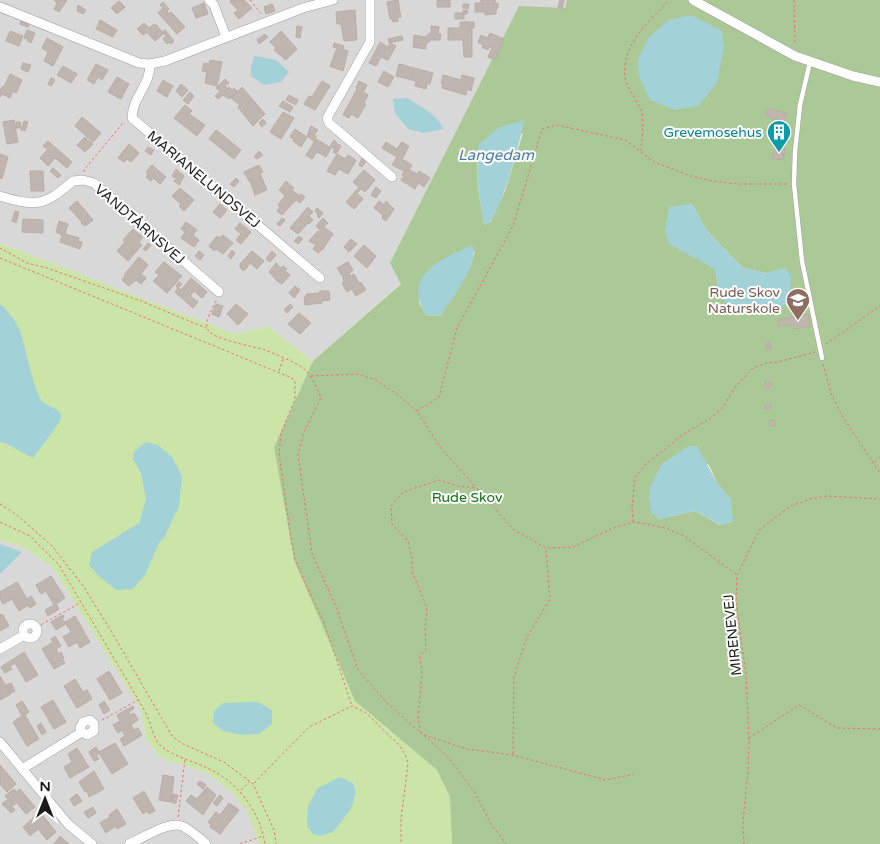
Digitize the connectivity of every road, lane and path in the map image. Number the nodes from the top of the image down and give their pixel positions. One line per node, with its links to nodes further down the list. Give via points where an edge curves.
1 (209, 0): 10 (street)
2 (250, 0): 9 (path)
3 (333, 0): 9 (street)
4 (370, 0): 18 (street, via 370,42 327,118)
5 (669, 0): 16 (path, via 636,36 626,66 626,80 642,112)
6 (693, 0): 11 (street)
7 (794, 0): 11 (path)
8 (0, 7): 13 (street, via 140,63)
9 (268, 21): 10 (street)
10 (226, 37): 13 (street)
11 (795, 56): 12 (street)
12 (810, 62): 14 (street); 19 (lane, via 800,104)
13 (150, 64): 15 (street, via 150,75 133,106)
14 (880, 82)
15 (132, 118): 17 (path, via 123,124); 23 (street, MARIANELUNDSVEJ)
16 (641, 152): 19 (path, via 654,162 713,181); 32 (path, via 625,140 557,125 542,129 513,226 457,328 439,397)
17 (84, 170)
18 (392, 177)
19 (794, 184): 27 (lane, via 802,261)
20 (0, 196): 24 (street, VANDTÅRNSVEJ, via 30,203 44,202 73,180 94,183)
21 (0, 248): 26 (path, via 27,263 141,301)
22 (0, 258): 30 (path)
23 (320, 278)
24 (219, 292): 26 (path)
25 (880, 306): 27 (path)
26 (207, 329): 28 (path, via 212,334)
27 (820, 350): 29 (lane); 40 (path, via 753,368 722,408 645,465 635,478)
28 (283, 358): 30 (path); 31 (path, via 303,368)
29 (822, 358): 34 (path, via 831,393 842,416)
30 (278, 372): 47 (path, via 295,382 295,399 281,433 279,453 295,559 323,620)
31 (310, 376): 32 (path, via 357,374 376,380); 50 (path, via 322,398 304,432 298,455 312,554 337,609 358,670 386,702)
32 (417, 411): 36 (path, via 440,447)
33 (880, 457): 34 (path)
34 (875, 463): 35 (path)
35 (880, 473)
36 (476, 488): 41 (path, via 514,530); 50 (path, via 440,480 403,492 391,506 392,524 408,541 412,570 427,608 426,649 420,656 422,674 418,720)
37 (880, 499): 42 (path, MIRENEVEJ, via 827,496 791,506 760,529)
38 (0, 504): 57 (path, via 52,546 84,587 172,736 224,762)
39 (0, 522): 43 (path, via 30,536 43,548 59,565)
40 (633, 522): 41 (path, via 573,547); 42 (path, via 666,528 684,536)
41 (546, 548): 53 (path, via 550,599 527,637 514,677)
42 (737, 575): 51 (path, MIRENEVEJ, via 736,601 746,676)
43 (81, 602): 44 (path); 46 (path)
44 (37, 628): 45 (street, via 32,624 25,625 24,635)
45 (0, 649)
46 (138, 699): 48 (path); 54 (path, via 162,747)
47 (352, 706): 58 (path, via 309,727); 68 (path, via 365,712 400,745 405,754 408,764)
48 (94, 724): 55 (street, via 91,734 82,732)
49 (880, 729): 51 (path, via 837,728 799,705)
50 (422, 734): 53 (path, via 467,749); 69 (path, via 448,758 474,791 491,824)
51 (749, 738): 70 (path, MIRENEVEJ)
52 (0, 742): 55 (street)
53 (513, 755): 56 (path, via 606,780)
54 (185, 758): 59 (path, via 209,768); 60 (path)
55 (22, 769): 62 (street, via 68,824)
56 (634, 774)
57 (250, 781): 58 (path); 59 (path)
58 (253, 784): 67 (path, via 274,830)
59 (240, 791): 61 (path)
60 (177, 824): 63 (street); 64 (street)
61 (264, 836): 65 (path); 66 (path)
62 (92, 844)
63 (129, 844)
64 (206, 844)
65 (240, 844)
66 (265, 844)
67 (276, 844)
68 (401, 844)
69 (506, 844)
70 (744, 844)

